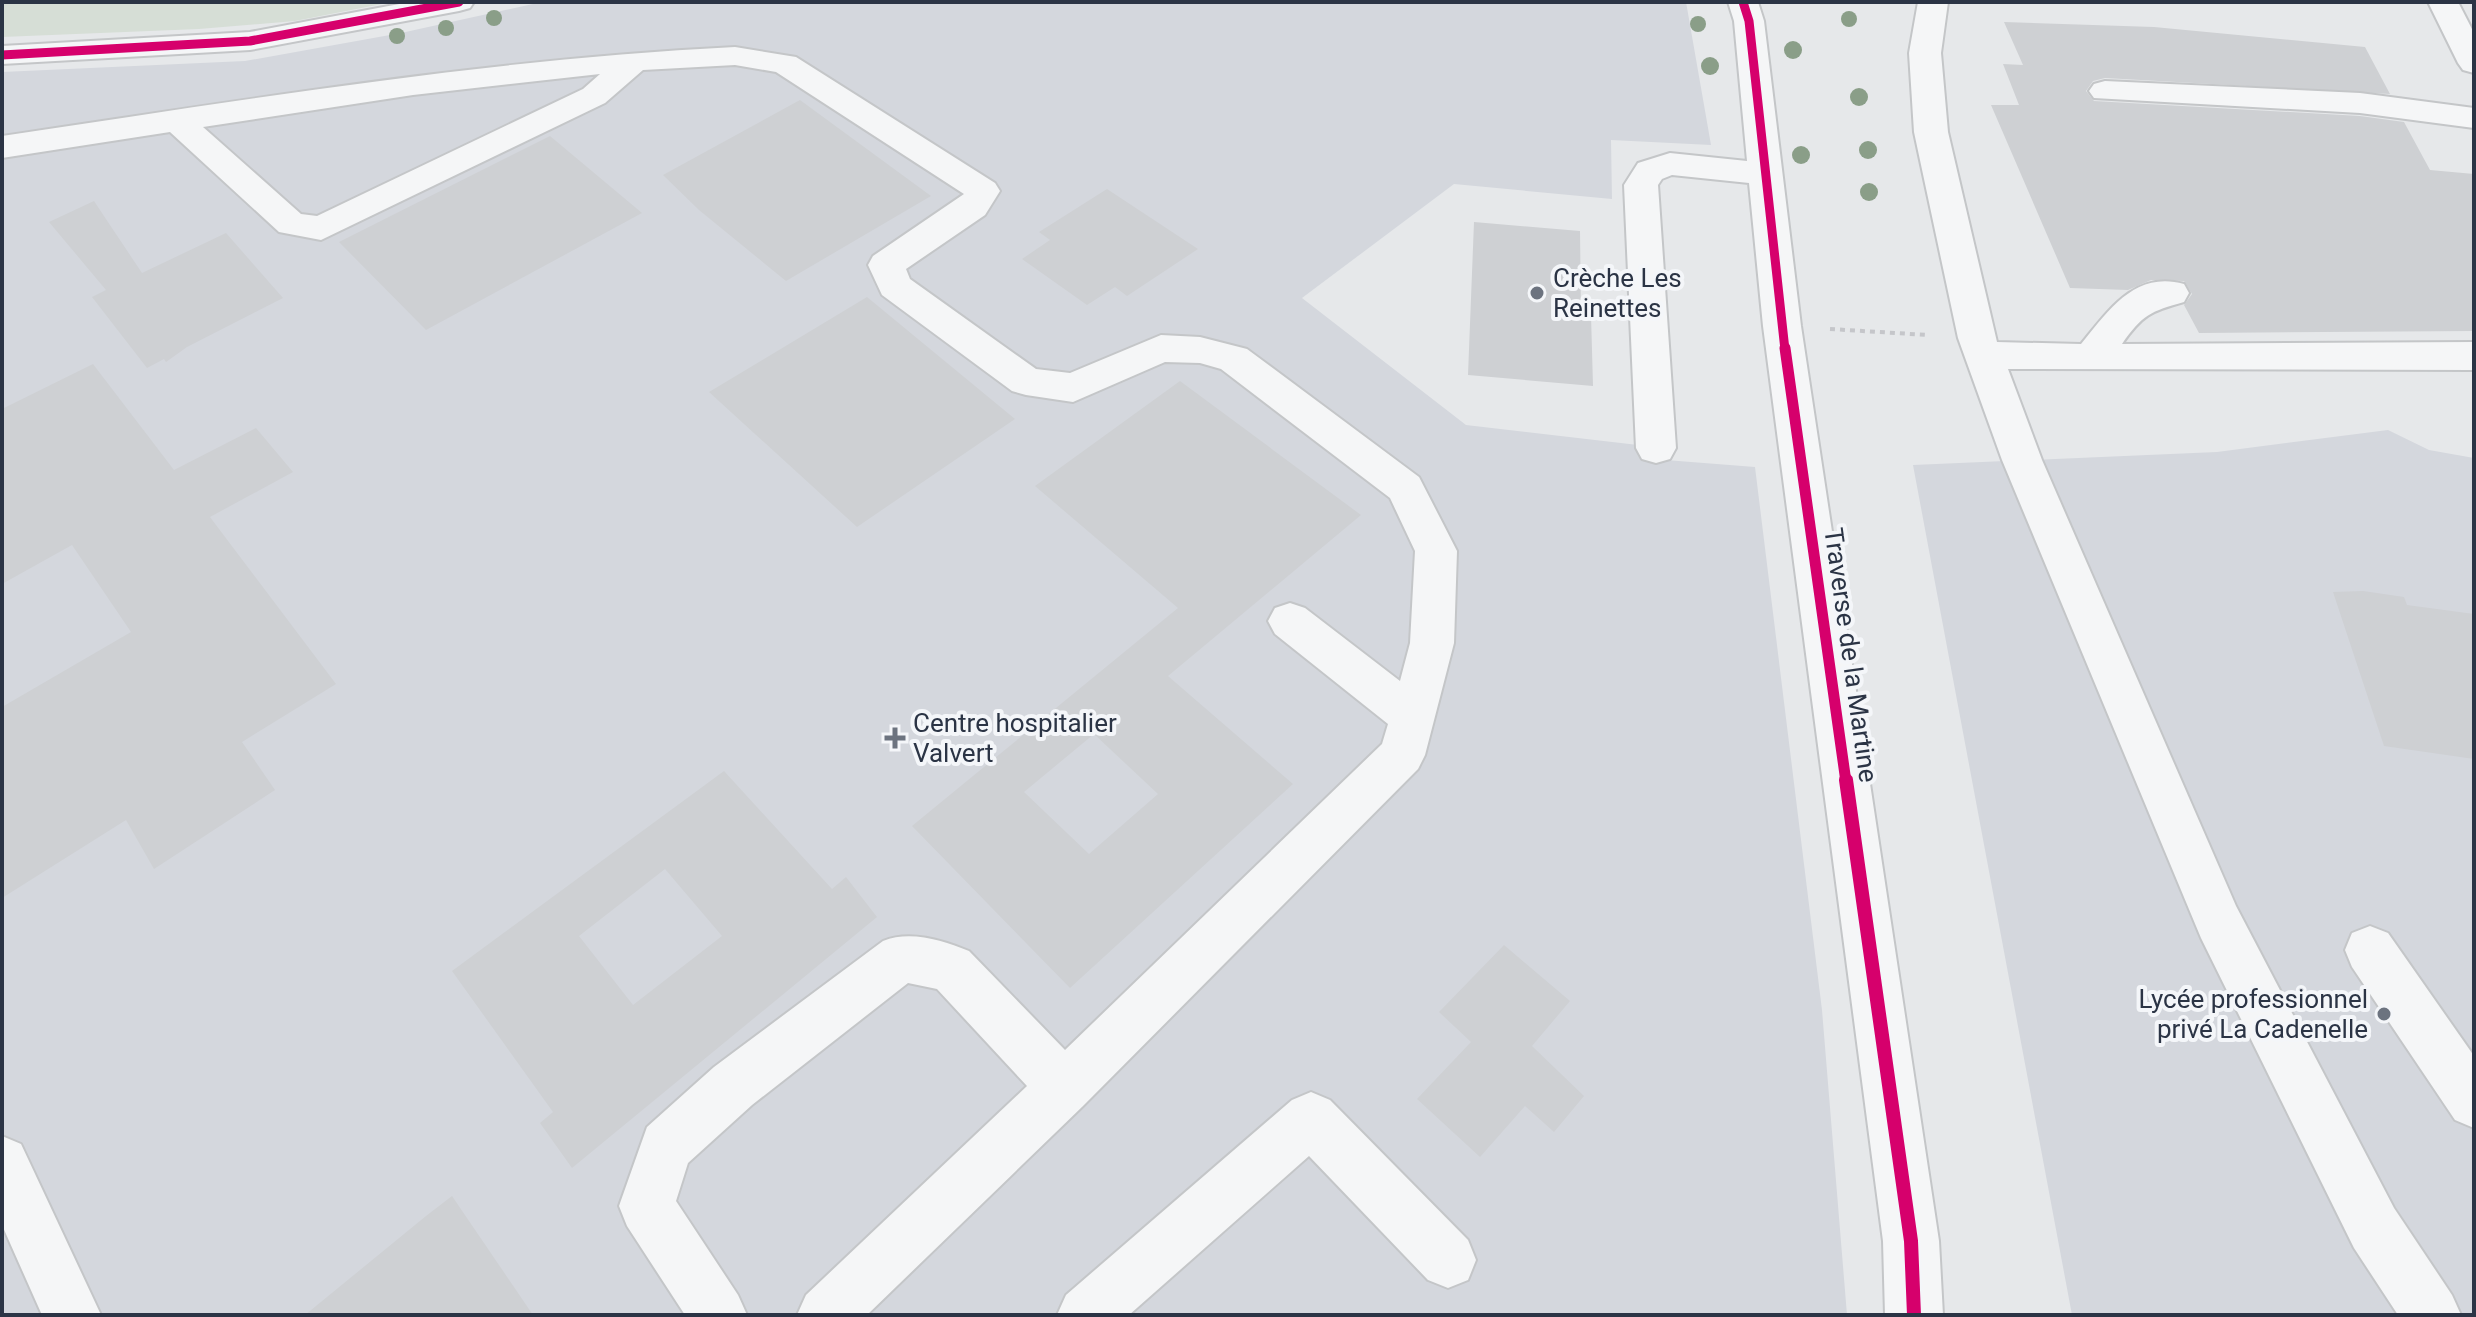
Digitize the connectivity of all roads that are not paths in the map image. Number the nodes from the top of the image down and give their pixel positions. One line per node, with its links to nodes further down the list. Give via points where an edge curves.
1 (459, 2): 5 (street, via 250,41)
2 (1743, 2): 12 (street, Traverse de la Martine)
3 (1933, 2): 14 (street, via 1925,53 1931,132)
4 (2443, 2): 7 (street)
5 (2, 55)
6 (635, 61): 10 (street, via 413,85); 10 (street, via 594,96 321,228 291,224); 19 (street, via 735,56 785,64 983,191 973,207 886,265 895,286 1026,381 1073,388 1161,348 1234,359 1405,488 1436,551 1432,643)
7 (2474, 63)
8 (2105, 91): 9 (street, via 2360,103)
9 (2474, 118)
10 (176, 120): 11 (street)
11 (2, 147)
12 (1766, 174): 17 (street, via 1670,164 1650,171 1641,185); 29 (street, Traverse de la Martine, via 1782,326 1911,1241)
13 (2171, 293): 16 (street, via 2139,299)
14 (1980, 347): 16 (street); 30 (street, via 2022,460 2218,922 2374,1228)
15 (2474, 356): 16 (street)
16 (2091, 358)
17 (1656, 448)
18 (1290, 621): 19 (street)
19 (1412, 717): 21 (street, via 1402,755)
20 (2370, 950): 22 (street)
21 (1064, 1087): 26 (street, via 951,968 901,958 733,1086 666,1146 647,1206); 27 (street)
22 (2474, 1101)
23 (2, 1163): 25 (street)
24 (1448, 1260): 28 (street, via 1311,1119)
25 (72, 1315)
26 (718, 1315)
27 (826, 1315)
28 (1086, 1315)
29 (1914, 1315)
30 (2432, 1315)

